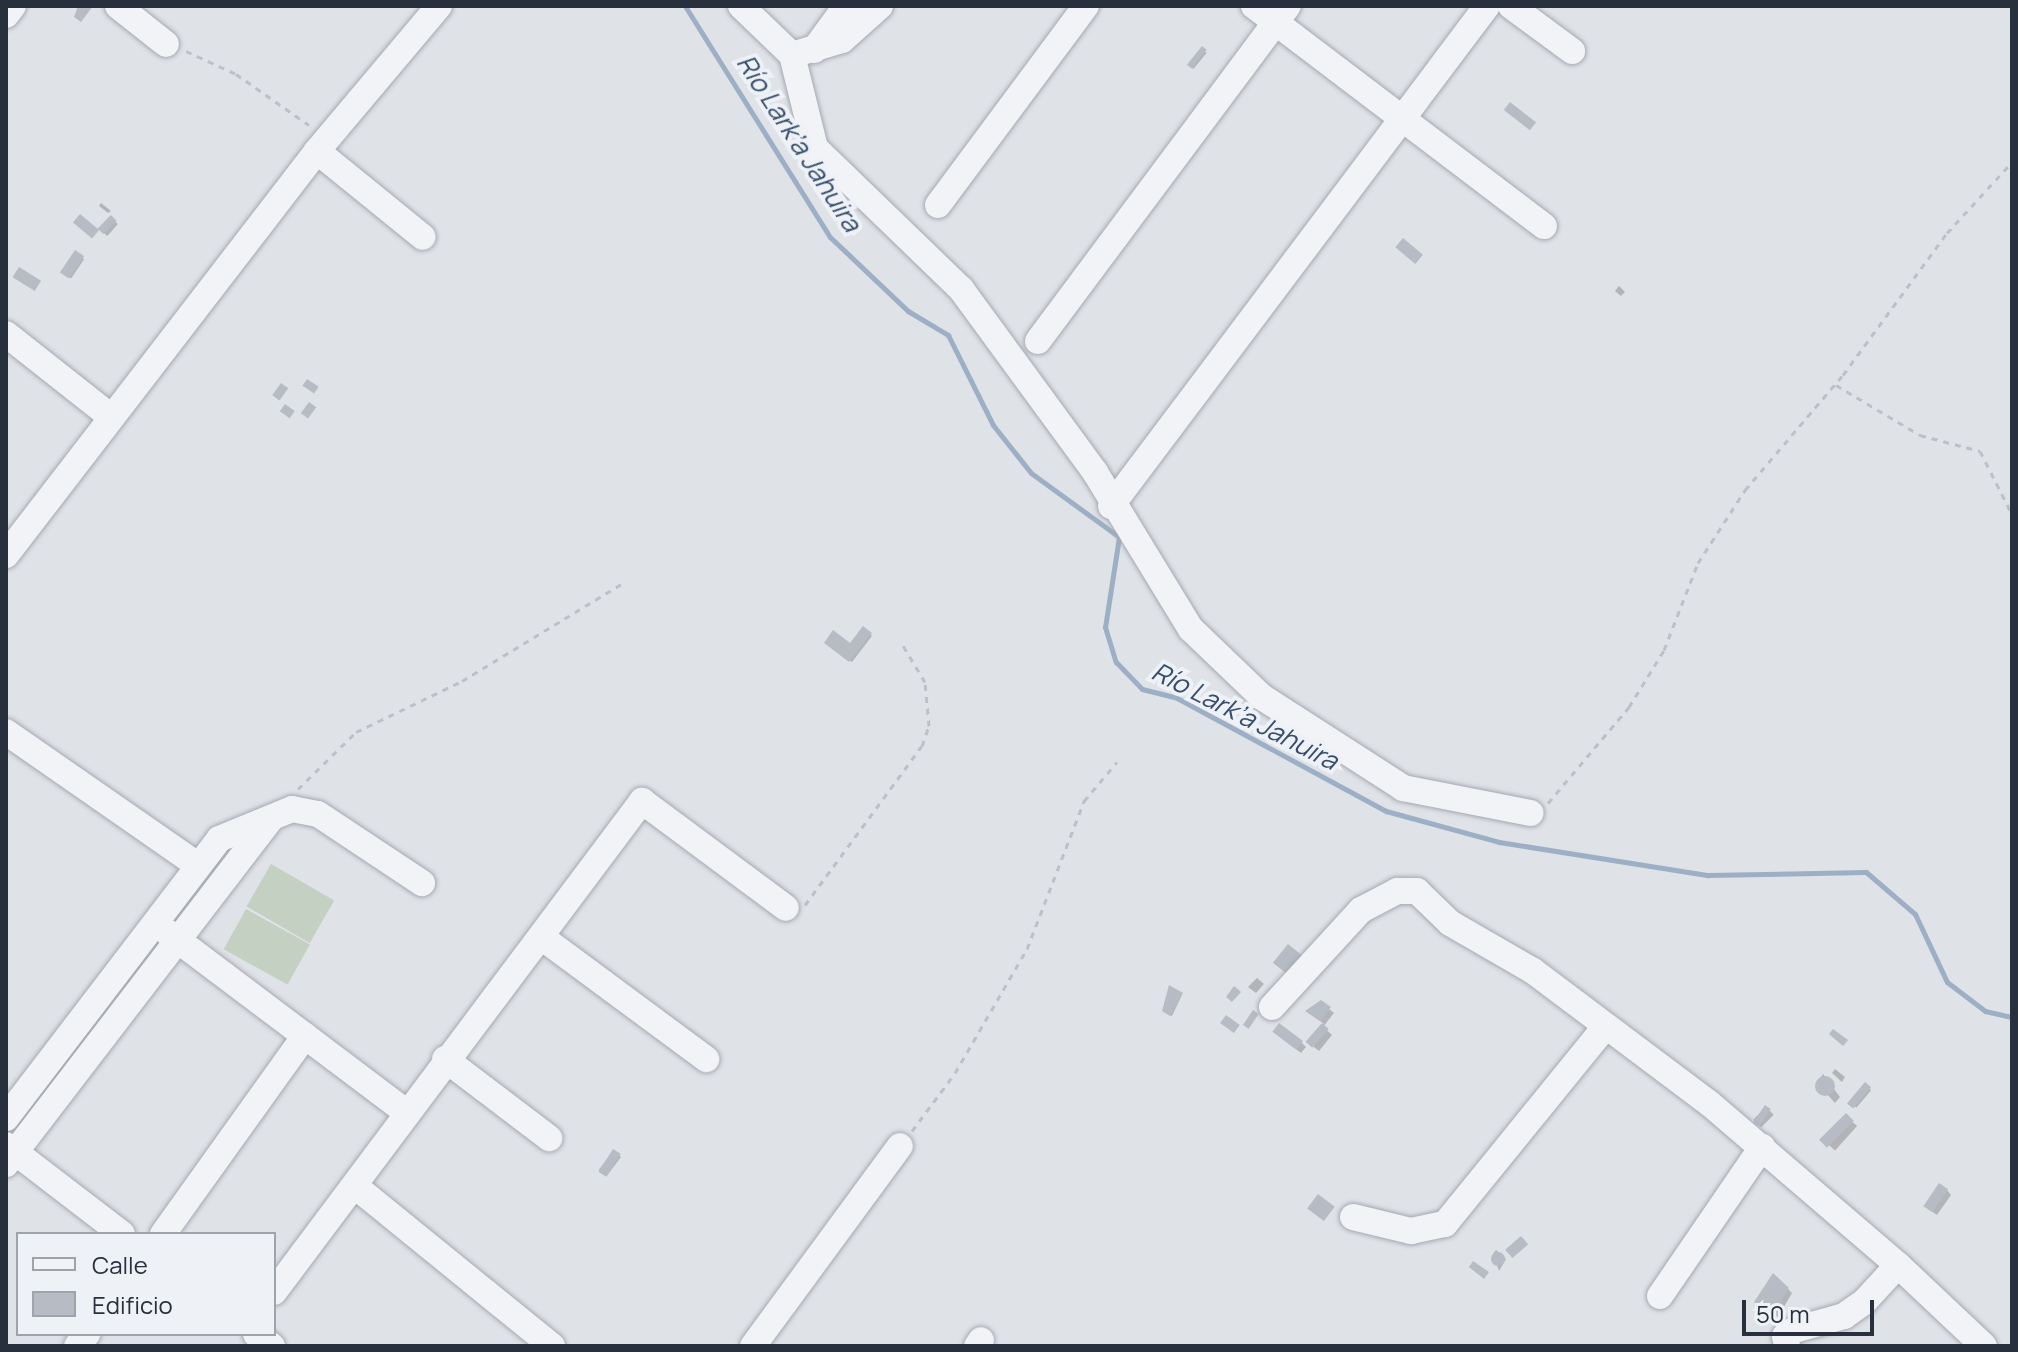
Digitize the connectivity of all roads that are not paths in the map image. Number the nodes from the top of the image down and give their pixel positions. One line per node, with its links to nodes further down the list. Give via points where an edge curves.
1 (13, 6): 12 (street)
2 (118, 6): 13 (street)
3 (439, 6): 17 (street)
4 (741, 6): 15 (street)
5 (846, 6): 15 (street)
6 (880, 6): 15 (street, via 842,40)
7 (1086, 6): 18 (street)
8 (1254, 6): 11 (street)
9 (1487, 6): 16 (street)
10 (1511, 6): 14 (street)
11 (1282, 14): 16 (street); 22 (street)
12 (6, 15)
13 (166, 44)
14 (1572, 51)
15 (803, 52): 24 (street, via 815,148 961,289 1095,472)
16 (1404, 118): 19 (street); 24 (street)
17 (317, 151): 20 (street); 23 (street)
18 (938, 205)
19 (1544, 226)
20 (423, 237)
21 (6, 334): 23 (street)
22 (1038, 341)
23 (111, 417): 25 (street)
24 (1111, 506): 27 (street, via 1174,608 1262,697 1403,788)
25 (9, 546)
26 (6, 732): 29 (street)
27 (1531, 813)
28 (273, 816): 29 (street, via 219,839); 30 (street, via 318,814); 34 (street)
29 (196, 864): 32 (street)
30 (422, 883)
31 (786, 908): 33 (street, via 642,801)
32 (155, 922): 34 (street); 41 (street)
33 (544, 939): 38 (street); 39 (street)
34 (178, 941): 37 (street); 45 (street)
35 (1272, 1007): 36 (street, via 1361,910 1409,889)
36 (1605, 1027): 44 (street); 47 (street, via 1499,1149 1445,1224 1411,1231)
37 (305, 1036): 40 (street); 49 (street)
38 (445, 1059): 40 (street); 42 (street)
39 (706, 1059)
40 (406, 1112): 46 (street)
41 (6, 1118)
42 (549, 1138)
43 (900, 1146): 54 (street)
44 (1762, 1147): 50 (street); 52 (street)
45 (9, 1154): 48 (street)
46 (355, 1186): 51 (street); 53 (street)
47 (1353, 1217)
48 (119, 1232)
49 (164, 1232)
50 (1898, 1265): 55 (street, via 1864,1302 1844,1316 1794,1330 1785,1336); 56 (street)
51 (276, 1289)
52 (1660, 1296)
53 (552, 1346)
54 (753, 1346)
55 (1787, 1346)
56 (1984, 1346)

